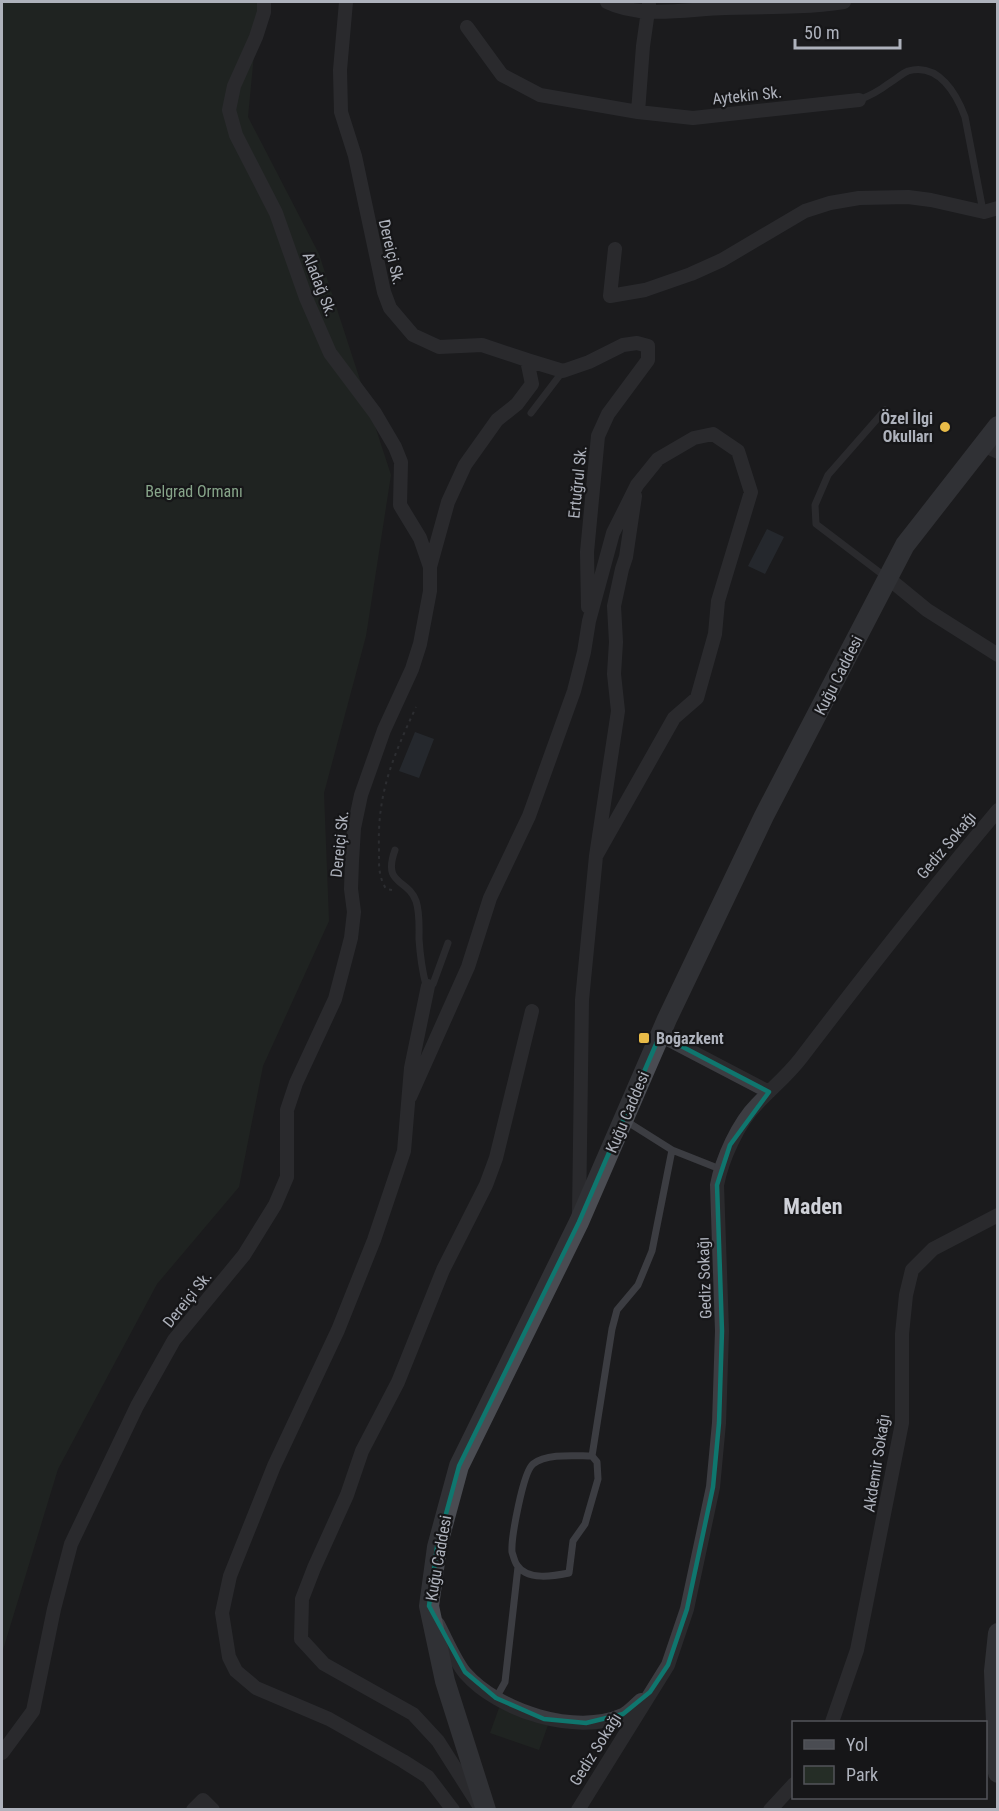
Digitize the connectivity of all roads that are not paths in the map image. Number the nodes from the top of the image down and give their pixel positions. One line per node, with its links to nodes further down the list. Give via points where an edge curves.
1 (264, 2): 20 (street, Aladağ Sk., via 256,37 234,86 229,110 236,135 276,213 330,353 395,447 401,462 400,505 420,538)
2 (346, 2): 13 (street, Dereiçi Sk., via 341,112 390,308 413,335 439,347 482,345)
3 (607, 2): 6 (street, via 615,6)
4 (844, 2): 5 (street, via 814,7)
5 (726, 5): 6 (street)
6 (649, 6): 9 (street)
7 (467, 27): 9 (street, Aytekin Sk., via 502,75 540,94)
8 (859, 100): 9 (street, Aytekin Sk., via 693,118); 11 (lane, via 907,72 926,72 946,82 965,117)
9 (638, 112)
10 (998, 208): 11 (street)
11 (984, 212): 12 (street, via 908,197 830,203 804,212 691,274 645,290 610,296)
12 (615, 249)
13 (527, 360): 14 (street); 20 (street, Dereiçi Sk., via 532,384 517,404 496,420 465,465 448,502)
14 (563, 371): 16 (lane); 22 (street, Ertuğrul Sk., via 623,345 648,346 648,360 608,414 598,436 587,552)
15 (885, 410): 21 (lane, via 828,475 815,505 816,524)
16 (531, 413)
17 (998, 426): 18 (street, Kuğu Caddesi)
18 (990, 449): 21 (street, Kuğu Caddesi, via 905,545)
19 (637, 485): 22 (street, via 613,532); 26 (street, via 614,606 618,711); 26 (street, via 658,459 694,438 713,434 738,451 751,492 718,601 715,634 697,698 674,718)
20 (430, 567): 45 (street, Dereiçi Sk., via 430,591 420,644 361,795 354,828 351,938 335,999 287,1110 287,1177 250,1245 174,1340 137,1406 71,1544 33,1711)
21 (888, 578): 23 (street, via 927,610); 30 (street, Kuğu Caddesi, via 764,816)
22 (589, 621): 32 (street, via 574,691 529,816 490,898 468,967)
23 (998, 655)
24 (998, 810): 31 (street, Gediz Sokağı, via 925,896 791,1070)
25 (395, 850): 28 (lane, via 390,862 393,876 415,898 422,966)
26 (596, 856): 37 (street, via 582,1000)
27 (448, 943): 28 (lane, via 437,976)
28 (428, 986): 32 (street, via 411,1068)
29 (532, 1011): 49 (street, via 486,1185 443,1270 398,1382 362,1451 302,1599 301,1639 324,1664 413,1713 438,1740)
30 (660, 1035): 31 (street); 33 (street, Kuğu Caddesi)
31 (769, 1092): 35 (street, Gediz Sokağı, via 755,1106)
32 (410, 1097): 48 (street, via 404,1151 374,1240 338,1330 270,1477 230,1576 222,1613 229,1657 236,1671 256,1688 329,1719 403,1761 428,1777)
33 (624, 1120): 34 (lane); 37 (street, Kuğu Caddesi)
34 (672, 1150): 35 (lane); 38 (lane, via 652,1251 638,1285 617,1310 612,1329)
35 (720, 1168): 42 (street, Gediz Sokağı, via 717,1185 722,1331 713,1487 687,1609 668,1665)
36 (998, 1215): 44 (street, Akdemir Sokağı, via 933,1249 912,1270 902,1334 902,1424 857,1650)
37 (579, 1222): 40 (street, Kuğu Caddesi, via 459,1466 437,1547)
38 (592, 1456): 39 (lane, via 543,1459 532,1464 517,1512 512,1552); 39 (lane, via 597,1462 598,1479 585,1524 573,1541 569,1573 551,1577 529,1574)
39 (518, 1567): 43 (lane, via 504,1682)
40 (429, 1606): 43 (street, via 465,1672); 50 (street, Kuğu Caddesi, via 445,1681)
41 (998, 1633): 46 (street, via 994,1671)
42 (650, 1692): 43 (street, via 623,1714 586,1723 544,1719); 51 (street, Gediz Sokağı)
43 (496, 1698)
44 (832, 1721)
45 (2, 1754)
46 (998, 1773)
47 (792, 1786): 52 (street)
48 (453, 1809)
49 (480, 1809)
50 (486, 1809)
51 (578, 1809)
52 (770, 1809)

